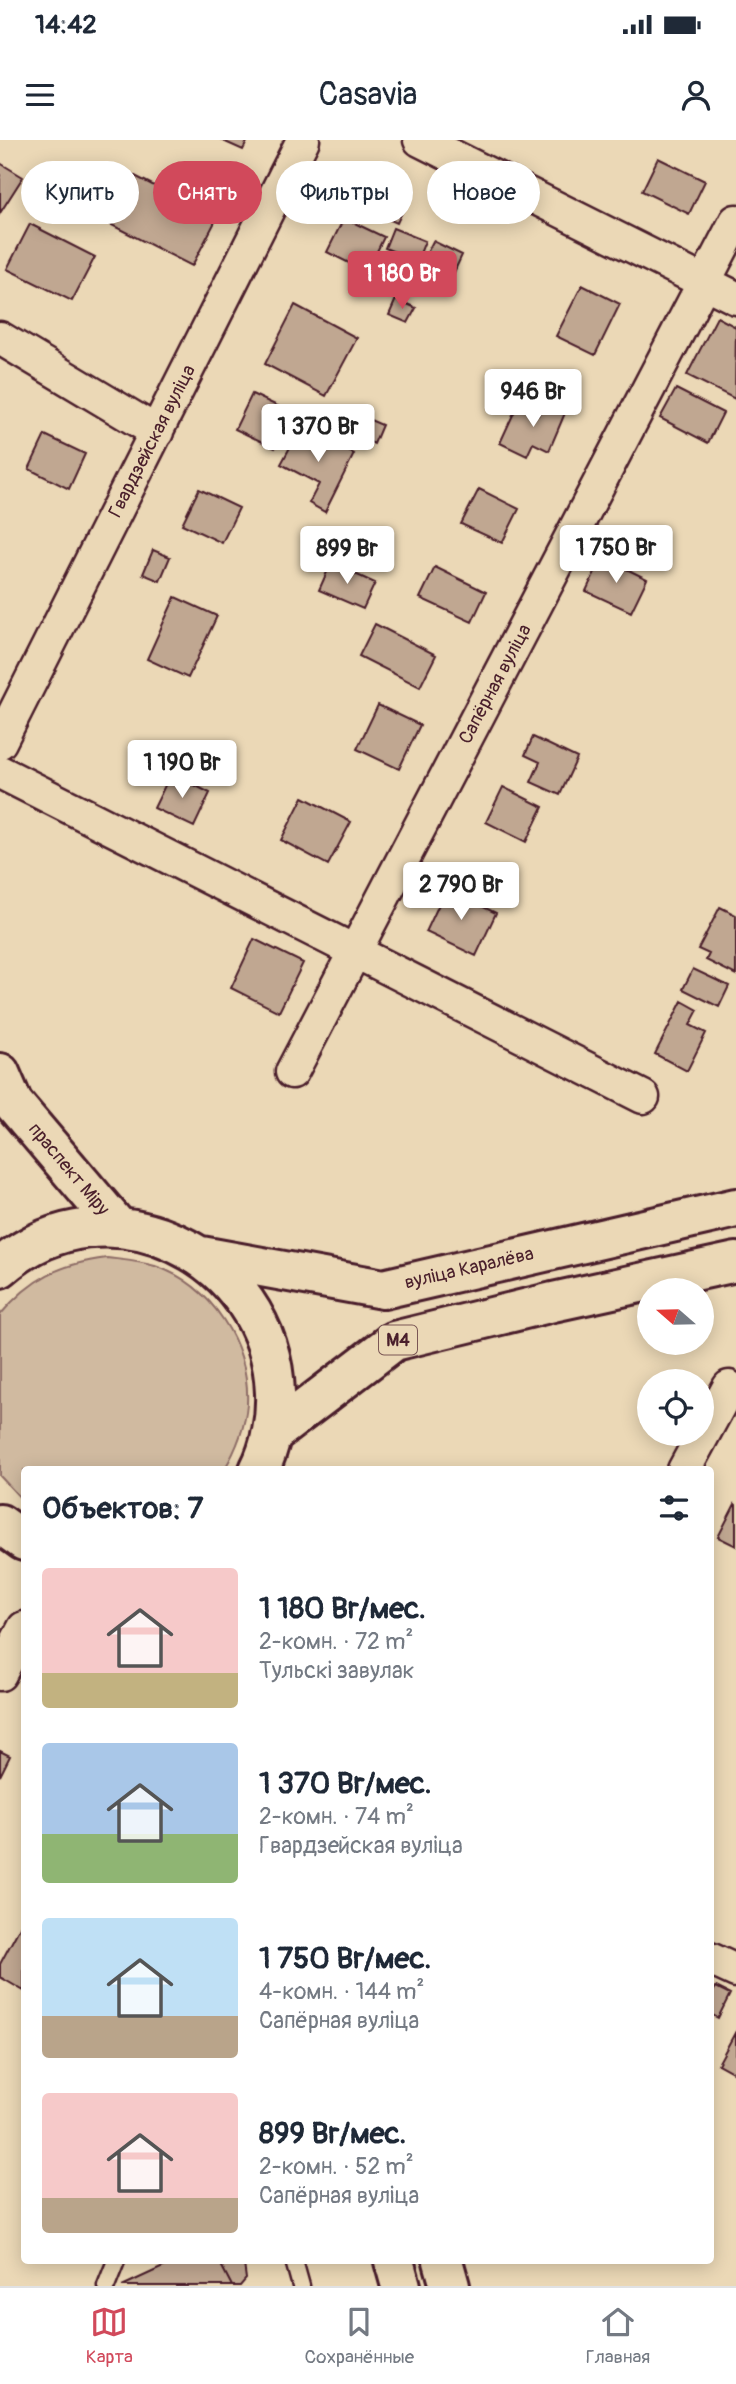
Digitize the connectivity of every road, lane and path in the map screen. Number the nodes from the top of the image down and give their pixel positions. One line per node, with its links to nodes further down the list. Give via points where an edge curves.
1 (303, 140): 7 (street, Гвардзейская вуліца)
2 (420, 140): 4 (street)
3 (736, 221): 4 (street, Сапёрная вуліца)
4 (705, 284): 5 (street); 10 (street, Сапёрная вуліца)
5 (736, 298)
6 (0, 338): 7 (street)
7 (156, 432): 8 (street, Гвардзейская вуліца)
8 (0, 742)
9 (0, 772): 10 (street)
10 (355, 953): 11 (street, Сапёрная вуліца); 13 (street)
11 (292, 1072)
12 (0, 1073): 15 (main road, праспект Міру, via 13,1103)
13 (643, 1097)
14 (736, 1208): 16 (main road, вуліца Каралёва, via 383,1289)
15 (119, 1228): 16 (main road, праспект Міру, via 175,1242); 18 (main road, праспект Міру, via 61,1235 33,1246)
16 (201, 1256): 20 (main road, праспект Міру, via 243,1296 269,1348 276,1406)
17 (736, 1262): 20 (main road, М4, via 394,1341)
18 (0, 1268)
19 (729, 1387): 21 (street)
20 (265, 1453)
21 (686, 1466)
22 (0, 1524): 23 (main road)
23 (21, 1539)
24 (21, 1634): 25 (street)
25 (0, 1674)
26 (714, 1961): 27 (street)
27 (736, 1971)
28 (115, 2264): 32 (lane)
29 (294, 2264): 33 (lane)
30 (395, 2264): 34 (main road)
31 (444, 2264): 35 (main road)
32 (106, 2286)
33 (301, 2286)
34 (401, 2286)
35 (450, 2286)

